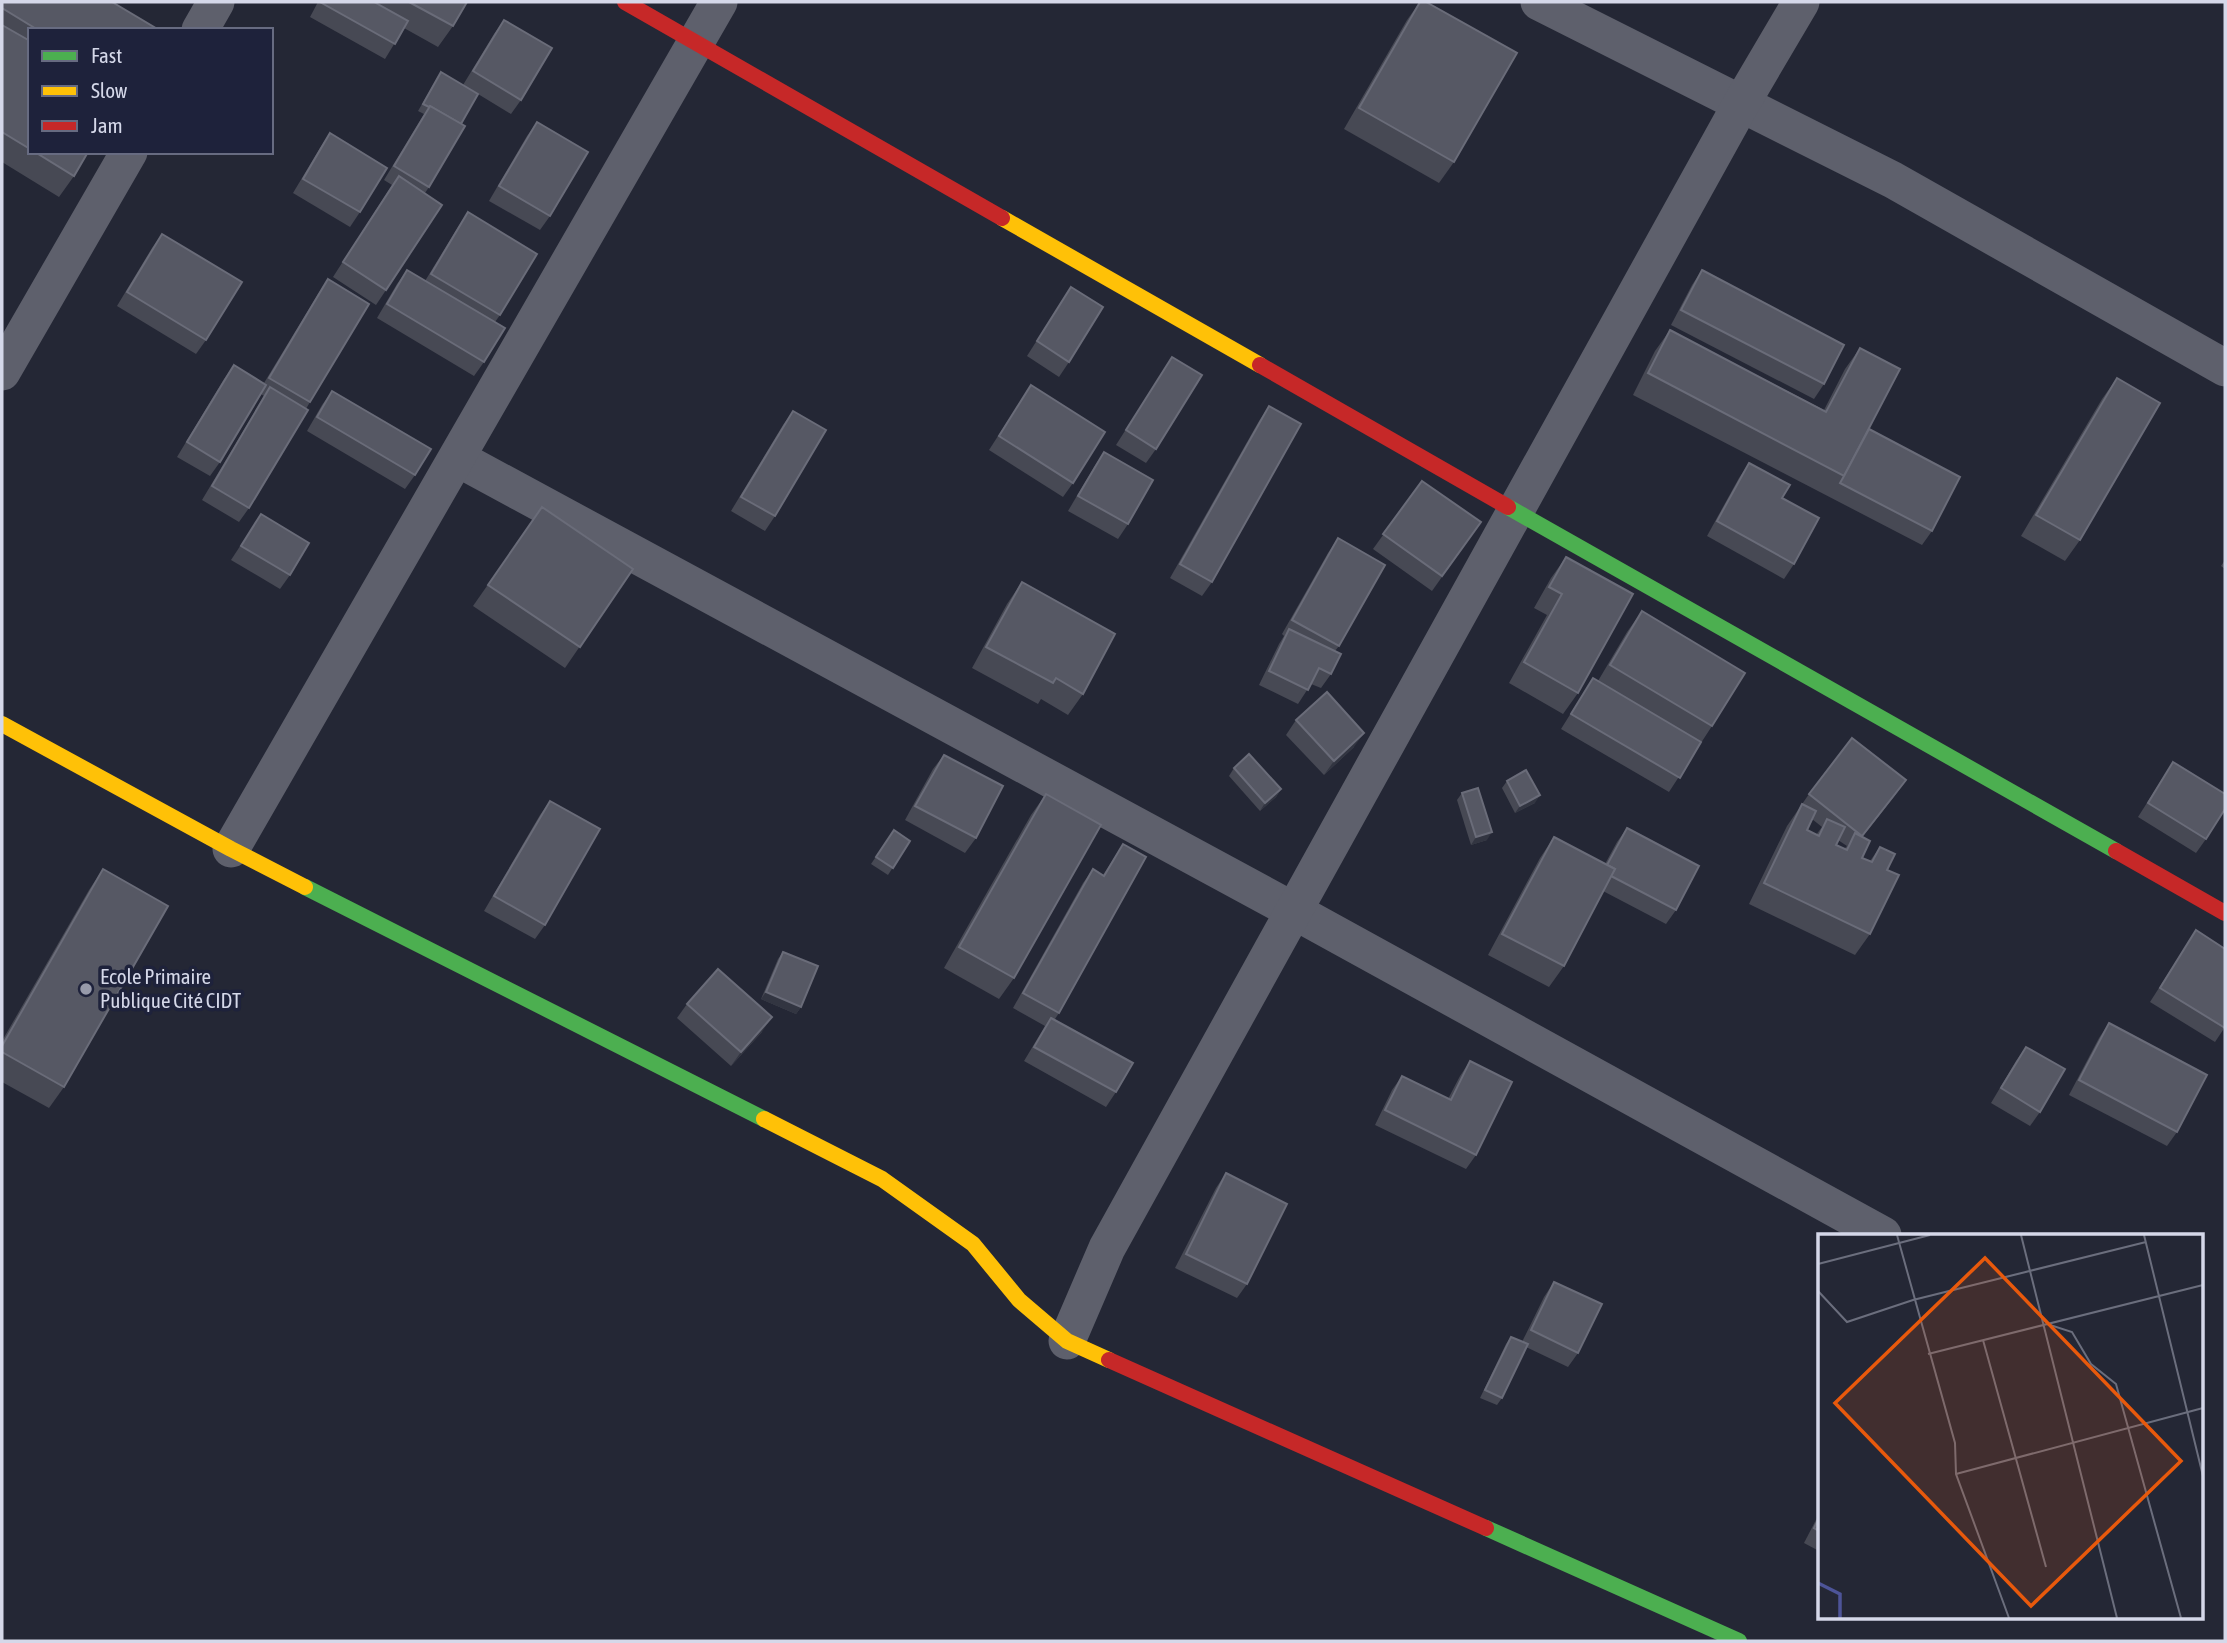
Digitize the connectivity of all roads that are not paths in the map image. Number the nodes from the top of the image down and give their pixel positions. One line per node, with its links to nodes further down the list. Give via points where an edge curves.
1 (216, 2): 6 (street)
2 (625, 2): 7 (street)
3 (1539, 2): 8 (street)
4 (1801, 2): 8 (street)
5 (720, 4): 7 (street)
6 (201, 28)
7 (696, 42): 12 (street); 13 (street)
8 (1741, 104): 10 (street, via 1893,180); 13 (street)
9 (128, 154): 11 (street)
10 (2225, 368)
11 (2, 372)
12 (457, 458): 15 (street); 16 (street)
13 (1515, 510): 16 (street); 17 (street)
14 (2, 724): 15 (street)
15 (231, 849): 19 (street, via 882,1179 973,1244 1019,1300)
16 (1294, 911): 18 (street); 19 (street, via 1107,1248)
17 (2225, 913)
18 (1881, 1234)
19 (1067, 1341): 20 (street)
20 (1739, 1641)

